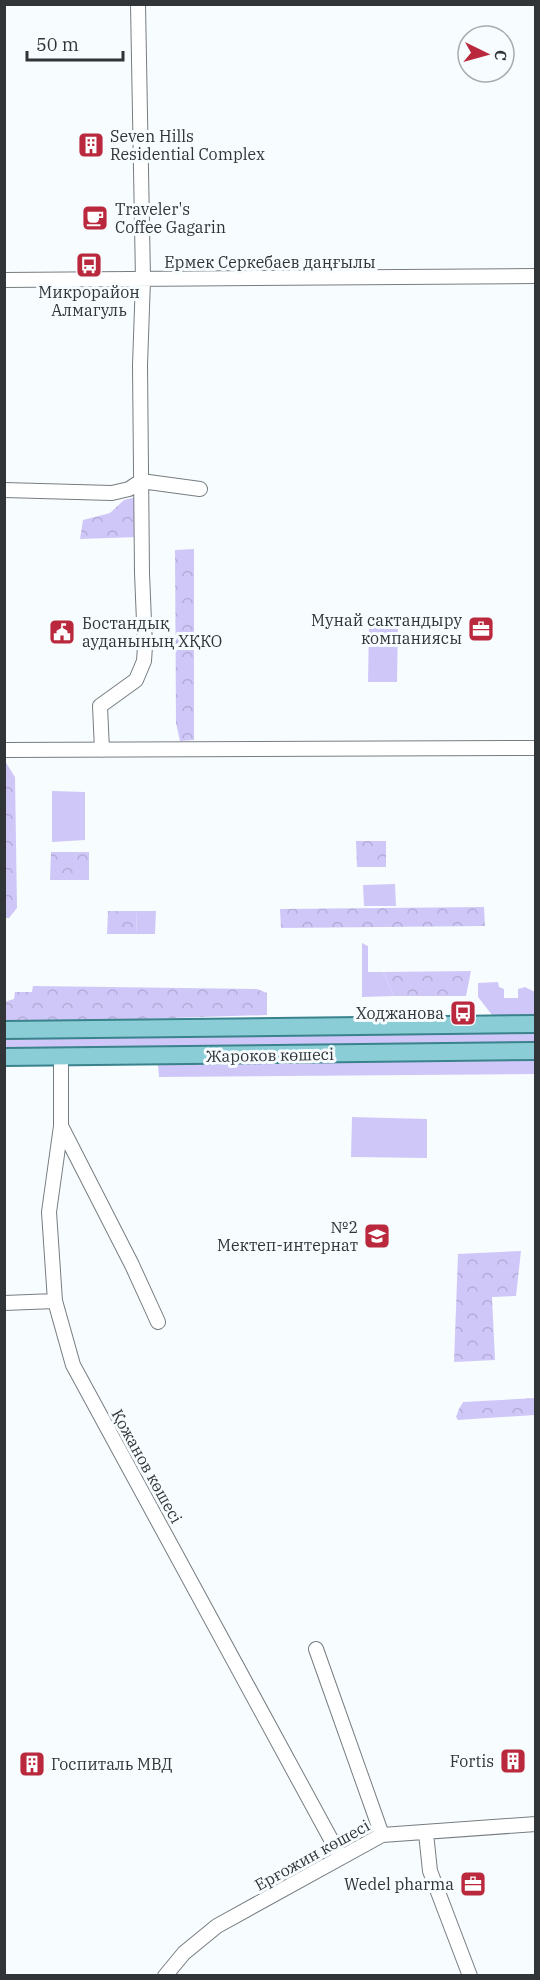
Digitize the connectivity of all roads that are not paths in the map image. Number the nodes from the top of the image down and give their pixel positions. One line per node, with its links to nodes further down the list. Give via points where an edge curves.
1 (138, 4): 4 (street)
2 (536, 276): 4 (street, Ермек Серкебаев даңғылы)
3 (4, 280): 4 (street, Ермек Серкебаев даңғылы)
4 (143, 280): 5 (street)
5 (141, 481): 6 (street); 7 (street, via 112,494); 10 (street, via 144,661 136,680 100,706)
6 (200, 489)
7 (4, 490)
8 (536, 748): 10 (street)
9 (4, 750): 10 (street)
10 (102, 750)
11 (536, 1024): 12 (main road, Жароков көшесі)
12 (4, 1030)
13 (536, 1051): 15 (main road, Жароков көшесі)
14 (4, 1058): 15 (main road, Жароков көшесі)
15 (61, 1058): 16 (street, Қожанов көшесі)
16 (61, 1126): 17 (street, Қожанов көшесі, via 49,1212); 19 (street)
17 (55, 1301): 18 (street); 24 (street, Қожанов көшесі, via 73,1365)
18 (4, 1303)
19 (158, 1322)
20 (316, 1649): 23 (street)
21 (536, 1824): 22 (street, Ерғожин көшесі)
22 (426, 1833): 23 (street, Ерғожин көшесі); 26 (street, via 430,1871)
23 (382, 1835): 24 (street, Ерғожин көшесі)
24 (340, 1856): 25 (street, Ерғожин көшесі, via 217,1926 184,1953)
25 (165, 1976)
26 (470, 1976)

